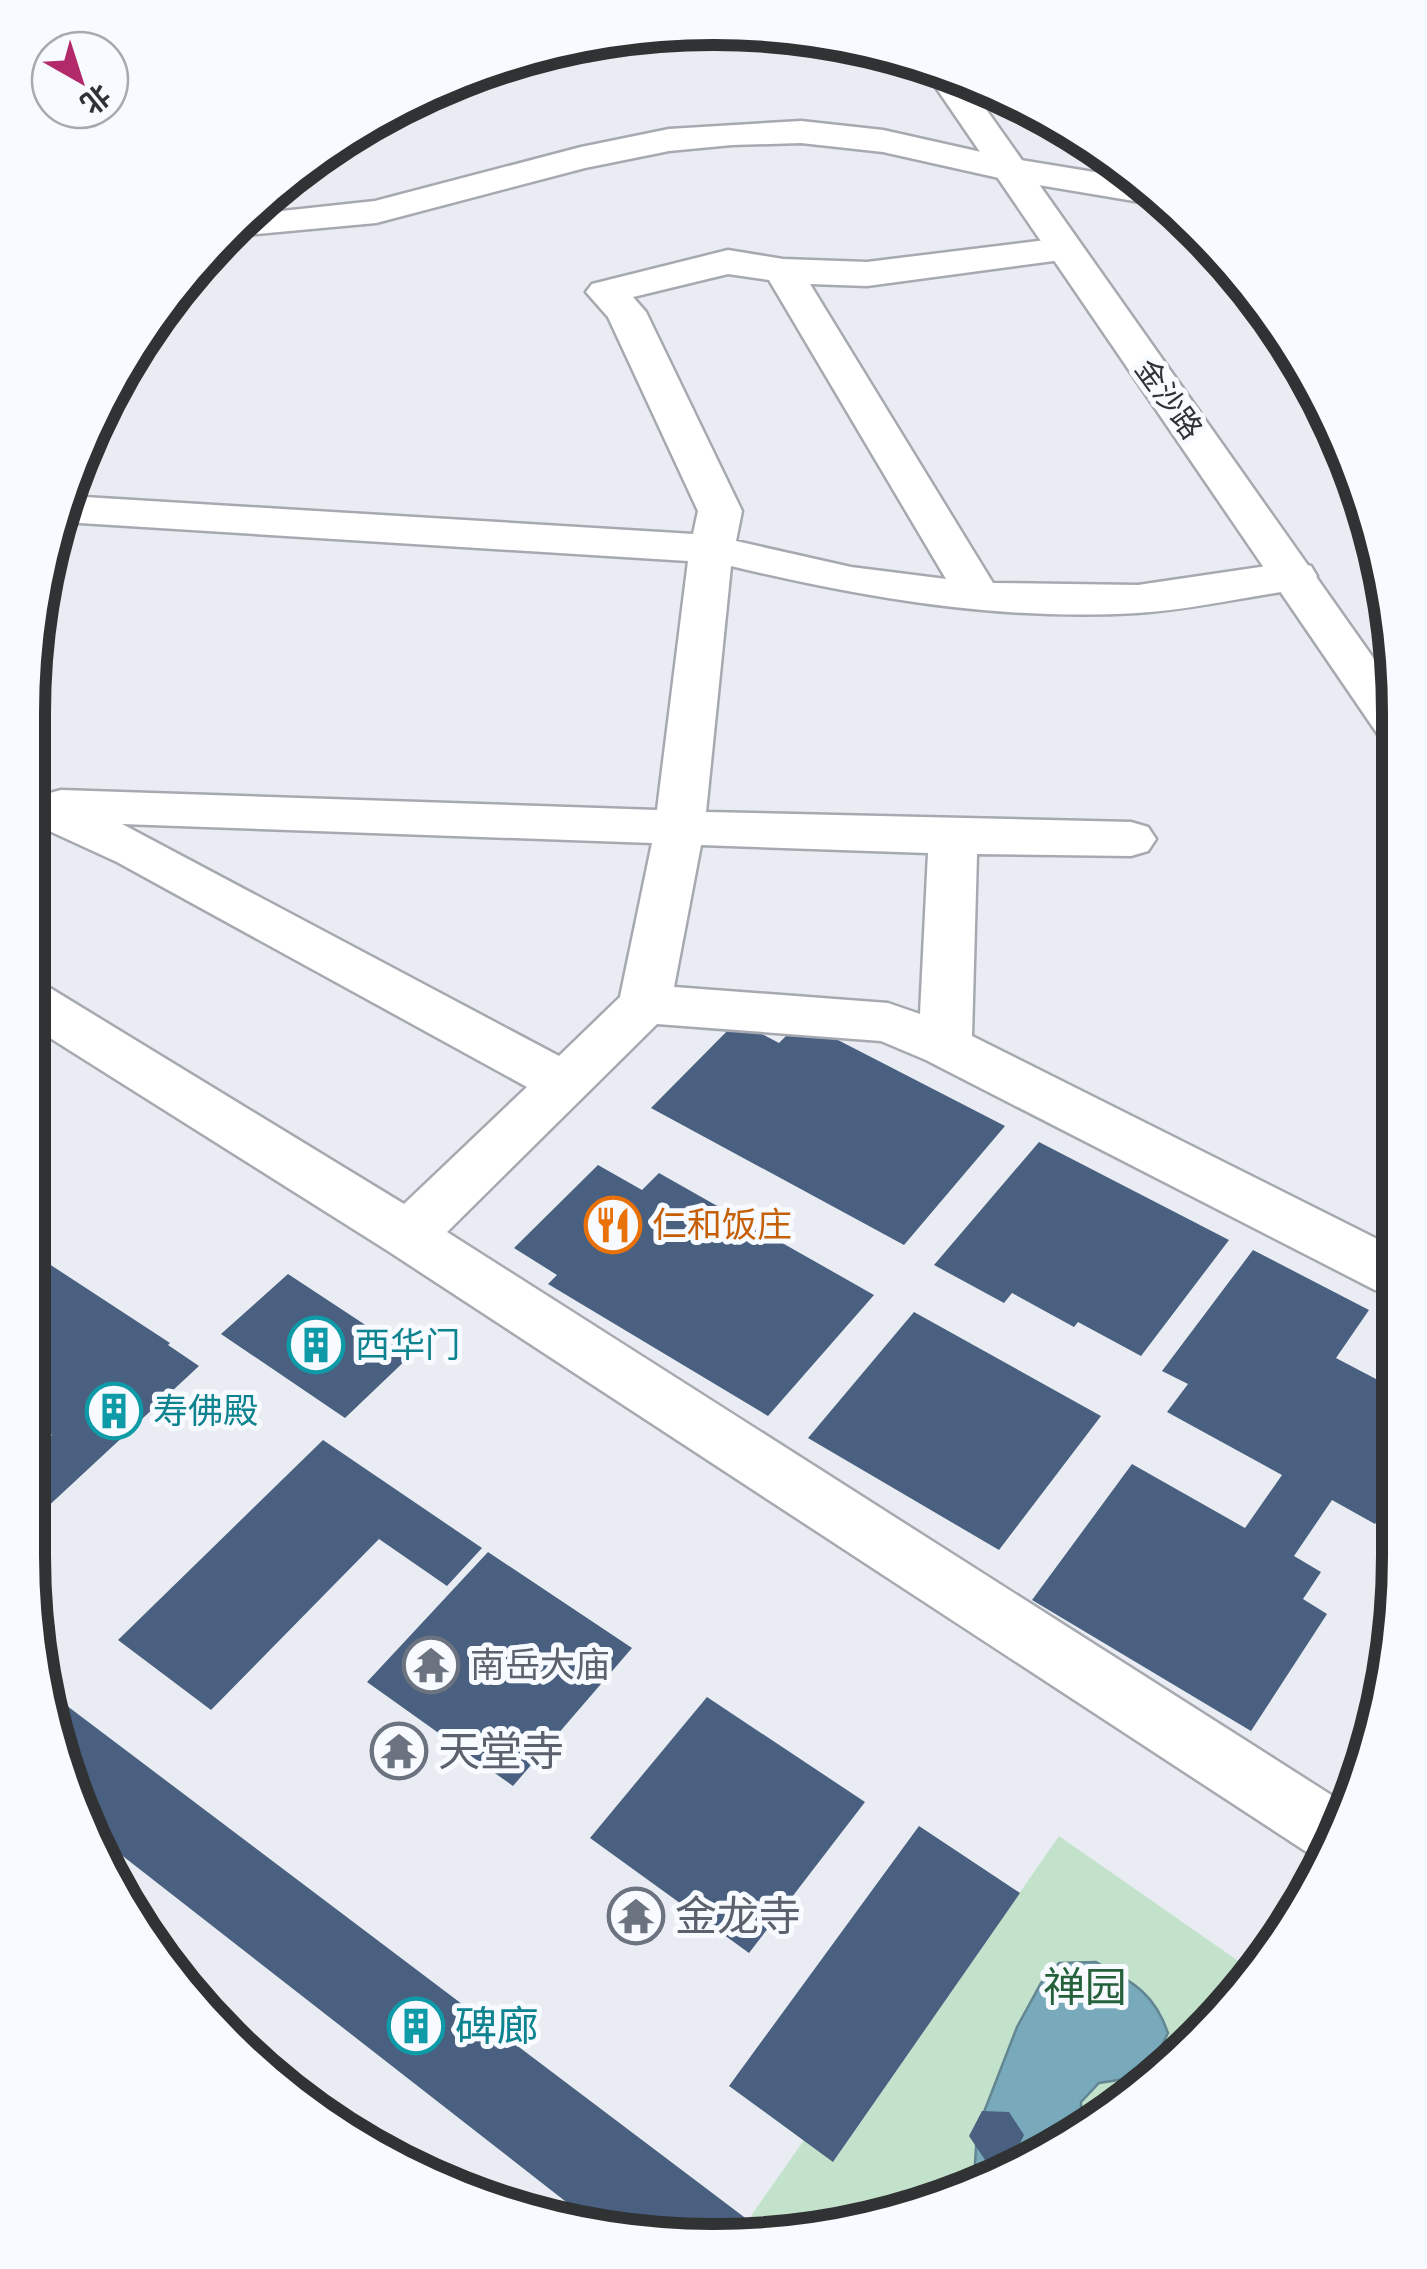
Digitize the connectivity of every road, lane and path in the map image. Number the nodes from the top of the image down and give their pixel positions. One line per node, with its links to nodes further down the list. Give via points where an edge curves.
1 (955, 90): 2 (street, 金沙路)
2 (1008, 169): 3 (street); 4 (street, via 883,141 801,132 732,134 581,158 376,212); 5 (street, 金沙路)
3 (1127, 189)
4 (258, 225)
5 (1062, 250): 6 (street, via 867,274); 9 (street, 金沙路)
6 (782, 272): 8 (street, via 728,262 606,292 626,312 720,511); 10 (street)
7 (77, 510): 8 (street)
8 (715, 549): 10 (street, via 850,581); 14 (street)
9 (1295, 576): 10 (street, via 1138,599); 11 (street, 金沙路)
10 (979, 597)
11 (1382, 704)
12 (45, 805): 14 (street)
13 (45, 810): 20 (street, via 135,850)
14 (680, 826): 15 (street); 17 (street)
15 (953, 837): 16 (street); 19 (street)
16 (1131, 839)
17 (646, 1004): 19 (street, via 888,1022); 20 (street)
18 (45, 1010): 21 (street)
19 (945, 1046): 22 (street)
20 (564, 1083): 21 (street)
21 (408, 1235): 23 (street)
22 (1382, 1267)
23 (1323, 1828)

